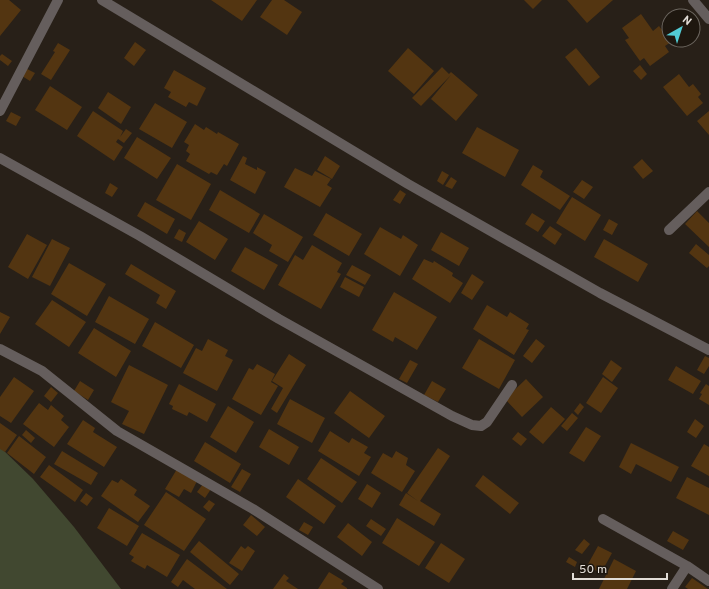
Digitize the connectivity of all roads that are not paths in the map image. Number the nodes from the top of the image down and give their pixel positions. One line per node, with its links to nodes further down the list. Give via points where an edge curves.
1 (58, 0): 5 (street)
2 (102, 0): 10 (street, via 408,184 600,293)
3 (693, 0): 4 (street)
4 (709, 19)
5 (0, 111)
6 (0, 158): 11 (street, via 140,236 279,319 472,426 481,426 487,422)
7 (709, 192): 8 (street)
8 (669, 230)
9 (0, 349): 15 (street, via 42,371 117,431 253,509)
10 (709, 350)
11 (512, 385)
12 (603, 519): 13 (street)
13 (687, 566): 14 (street); 16 (street)
14 (709, 581)
15 (378, 589)
16 (672, 589)

